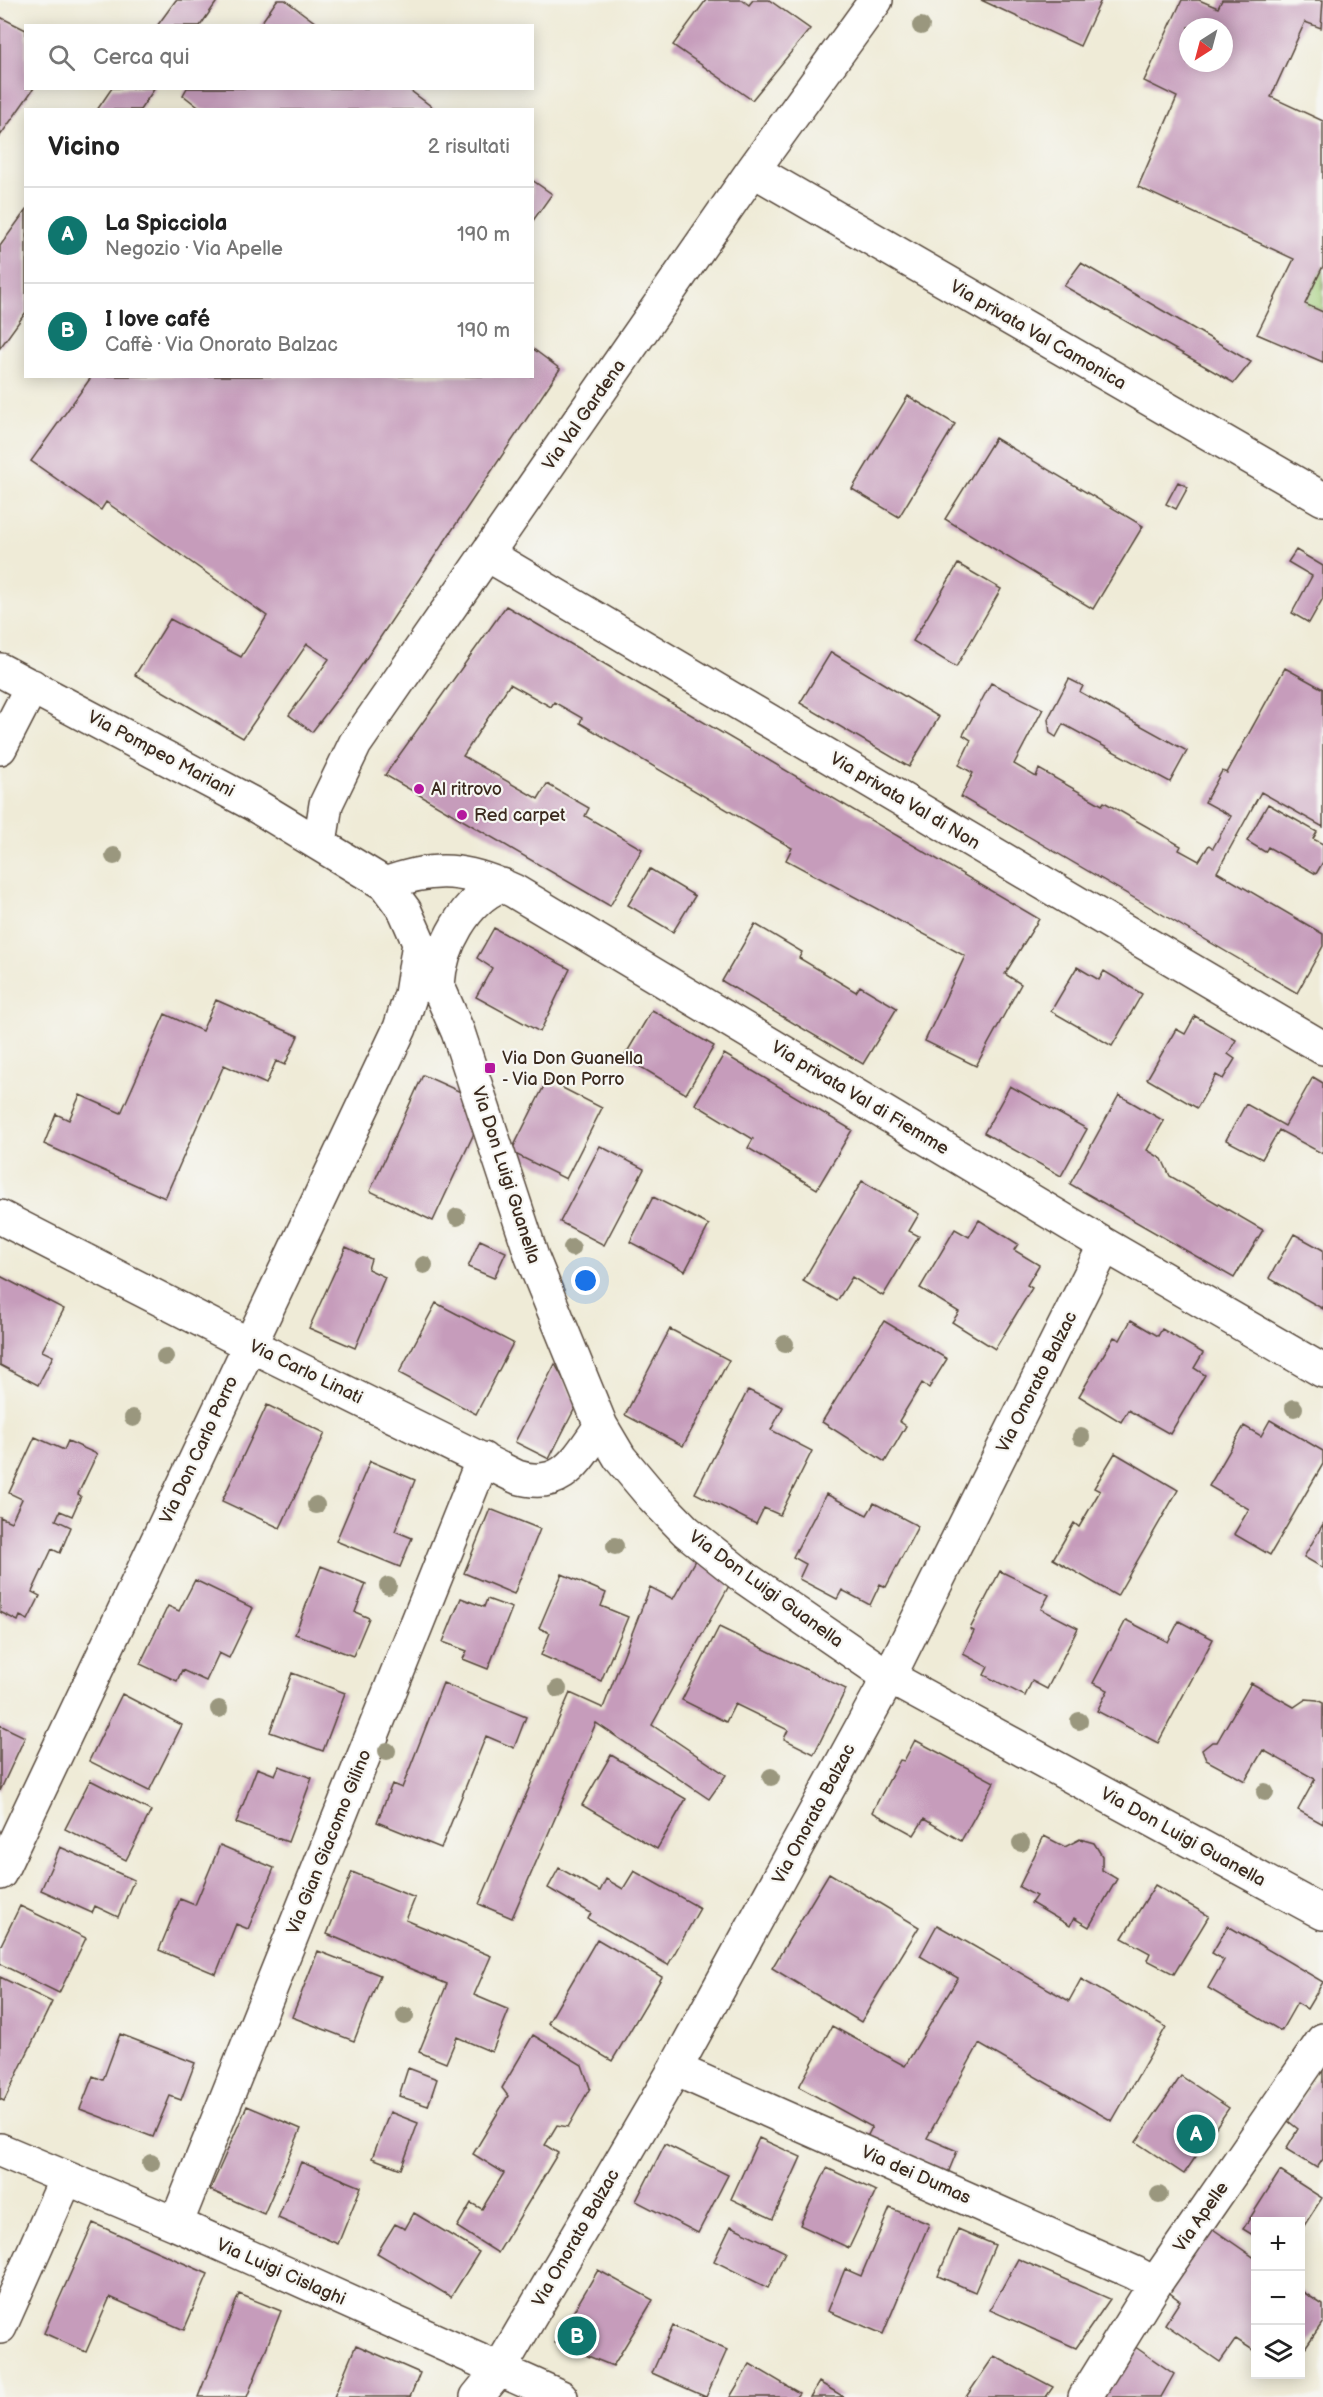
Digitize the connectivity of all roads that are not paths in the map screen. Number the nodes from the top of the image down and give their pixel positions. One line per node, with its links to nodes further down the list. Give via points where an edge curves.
1 (876, 0): 2 (street, Via Val Gardena)
2 (753, 170): 3 (street, Via privata Val Camonica); 4 (street, Via Val Gardena)
3 (1323, 500)
4 (488, 555): 8 (street, Via Val Gardena, via 343,765 326,804); 15 (street, Via privata Val di Non)
5 (0, 670): 6 (street, Via Pompeo Mariani)
6 (32, 686): 7 (street); 8 (street, Via Pompeo Mariani)
7 (0, 748)
8 (320, 843): 9 (street, Via Don Luigi Guanella)
9 (385, 884): 10 (street, Via privata Val di Fiemme, via 438,870 478,876); 11 (street, Via Don Luigi Guanella, via 405,911)
10 (502, 885): 12 (street, via 481,896 463,920 443,955); 17 (street, Via privata Val di Fiemme)
11 (420, 943): 12 (street, Via Don Luigi Guanella); 13 (street, Via Don Carlo Porro)
12 (438, 985): 14 (street, Via Don Luigi Guanella)
13 (400, 1028): 14 (street, via 422,1022); 18 (street, Via Don Carlo Porro)
14 (458, 1032): 20 (street, Via Don Luigi Guanella, via 528,1246)
15 (1323, 1048)
16 (0, 1217): 18 (street, Via Carlo Linati)
17 (1105, 1245): 19 (street, Via privata Val di Fiemme); 22 (street, Via Onorato Balzac)
18 (250, 1345): 21 (street, Via Carlo Linati); 23 (street, Via Don Carlo Porro)
19 (1323, 1371)
20 (601, 1426): 21 (street, Via Carlo Linati, via 567,1470 548,1480 517,1477); 22 (street, Via Don Luigi Guanella, via 629,1470 686,1531 745,1578)
21 (483, 1459): 29 (street, Via Gian Giacomo Gilino)
22 (889, 1677): 24 (street, Via Don Luigi Guanella); 26 (street, Via Onorato Balzac)
23 (0, 1873)
24 (1323, 1913)
25 (1323, 2040): 30 (street, Via Apelle)
26 (675, 2069): 30 (street, Via dei Dumas); 32 (street, Via Onorato Balzac)
27 (0, 2150): 28 (street, Via Luigi Cislaghi)
28 (66, 2179): 29 (street, Via Luigi Cislaghi); 31 (street)
29 (176, 2224): 32 (street, Via Luigi Cislaghi)
30 (1155, 2284): 35 (street, Via Apelle)
31 (0, 2326)
32 (499, 2370): 33 (street, Via Onorato Balzac); 34 (street, Via Luigi Cislaghi)
33 (477, 2397)
34 (561, 2397)
35 (1085, 2397)

